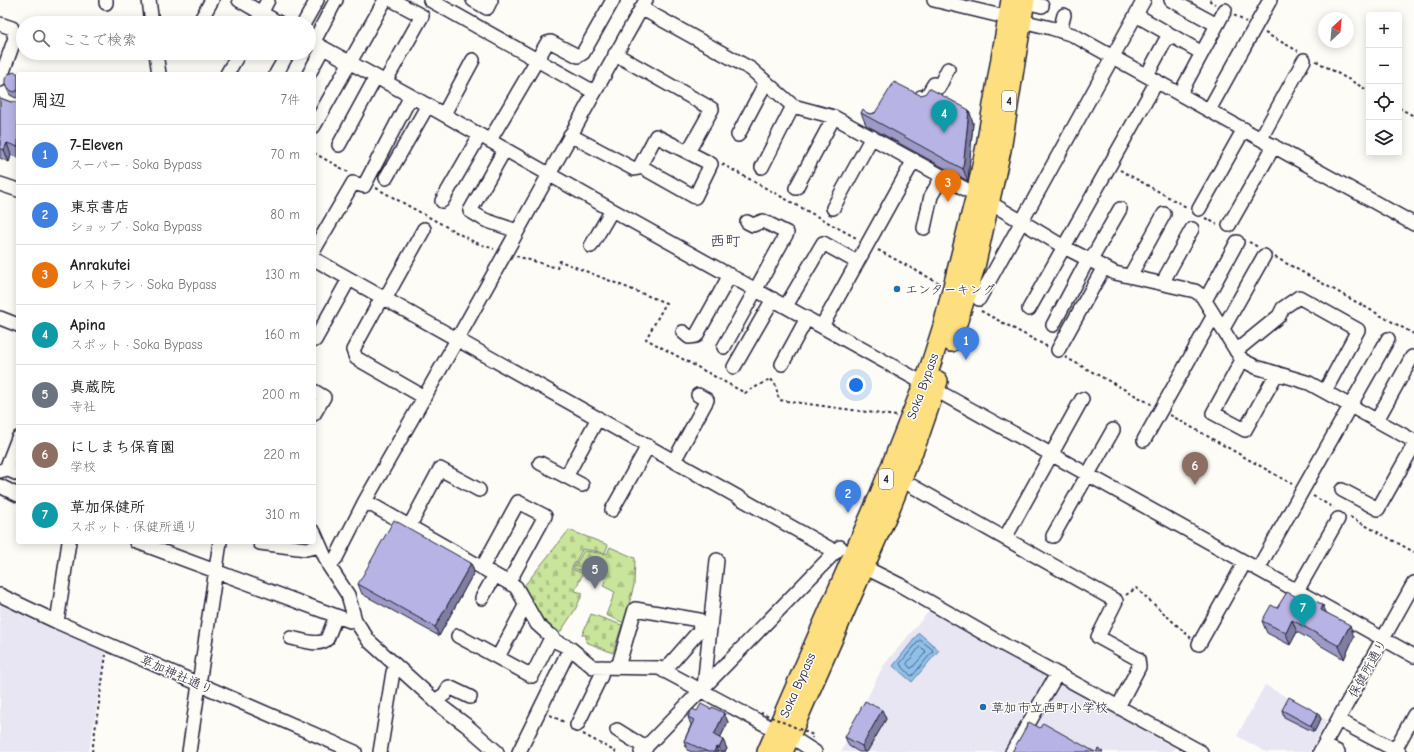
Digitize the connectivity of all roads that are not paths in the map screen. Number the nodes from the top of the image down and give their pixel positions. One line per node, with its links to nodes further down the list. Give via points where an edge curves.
1 (150, 0): 22 (street)
2 (212, 0): 23 (street)
3 (239, 0): 24 (street)
4 (268, 0): 25 (street)
5 (317, 0): 26 (street)
6 (336, 0): 31 (street)
7 (385, 0): 43 (street)
8 (392, 0): 50 (street, via 422,16)
9 (430, 0): 42 (street)
10 (473, 0): 11 (street, via 487,8)
11 (491, 0)
12 (613, 0): 42 (street, via 583,53 578,56 551,42 547,43)
13 (934, 0): 18 (street)
14 (1144, 0): 21 (street)
15 (1171, 0): 28 (street)
16 (1270, 0): 59 (street)
17 (644, 4): 34 (street); 52 (street, via 751,69)
18 (1022, 8): 29 (street); 82 (highway, Soka Bypass / 4, via 1001,150); 82 (highway, Soka Bypass / 4, via 986,111)
19 (1225, 10): 28 (street)
20 (1064, 15): 29 (street)
21 (1136, 15): 30 (street); 35 (street, via 1117,38)
22 (151, 16)
23 (203, 16)
24 (256, 16)
25 (259, 16)
26 (308, 16)
27 (0, 24): 51 (street, via 12,28 15,38)
28 (1217, 25): 33 (street)
29 (1060, 31): 35 (street)
30 (1169, 34): 33 (street); 49 (street)
31 (316, 42)
32 (316, 45): 43 (street)
33 (1202, 53): 55 (street)
34 (615, 54): 53 (street); 72 (street, via 712,109)
35 (1113, 56): 49 (street); 89 (street)
36 (1307, 58): 68 (street)
37 (157, 60): 45 (street)
38 (235, 60): 46 (street)
39 (284, 60): 47 (street)
40 (312, 60): 48 (street)
41 (473, 60): 60 (street)
42 (538, 60): 53 (street); 66 (street)
43 (349, 62): 50 (street); 62 (street)
44 (948, 69): 54 (street, via 925,99)
45 (159, 72)
46 (228, 72)
47 (277, 72)
48 (309, 72)
49 (1152, 78): 55 (street); 99 (street)
50 (381, 79): 56 (street); 69 (street)
51 (0, 80)
52 (766, 82): 58 (street); 65 (street)
53 (594, 92): 64 (street)
54 (913, 93)
55 (1180, 94): 59 (street)
56 (411, 96): 57 (street); 101 (street, via 366,183 364,186 353,183)
57 (428, 105): 60 (street); 78 (street)
58 (793, 106): 61 (street); 75 (street)
59 (1209, 110): 63 (street)
60 (444, 114): 66 (street)
61 (834, 117): 67 (street); 81 (street)
62 (316, 122)
63 (1244, 129): 68 (street); 87 (street)
64 (570, 135): 74 (street, via 634,170); 76 (street)
65 (738, 136)
66 (485, 137): 71 (street); 83 (street)
67 (872, 138): 73 (street); 84 (street)
68 (1261, 138): 70 (street)
69 (339, 145)
70 (1274, 146): 91 (street); 92 (street)
71 (505, 149): 76 (street); 96 (street, via 470,211 485,220)
72 (688, 152): 74 (street, via 656,136); 74 (street, via 711,164 695,197)
73 (914, 160): 77 (street); 104 (street)
74 (640, 166)
75 (762, 167)
76 (550, 174): 86 (street); 96 (street)
77 (942, 176): 82 (street); 93 (street, via 931,196)
78 (386, 178)
79 (0, 184): 80 (street)
80 (16, 187)
81 (796, 188)
82 (983, 198): 89 (street); 135 (highway, Soka Bypass / 4, via 975,267); 135 (highway, Soka Bypass / 4, via 958,245)
83 (442, 201)
84 (833, 208)
85 (1120, 209): 103 (street)
86 (612, 210): 98 (street); 106 (street)
87 (1199, 210)
88 (1164, 214): 107 (street)
89 (1022, 221): 99 (street); 113 (street)
90 (747, 222): 110 (street, via 753,225 763,221 787,233)
91 (1414, 224)
92 (1229, 225)
93 (924, 228)
94 (424, 229): 111 (street)
95 (1192, 229): 109 (street, via 1166,276)
96 (517, 231): 126 (street)
97 (1237, 242): 114 (street)
98 (591, 246)
99 (1064, 246): 103 (street); 116 (street)
100 (1264, 256): 123 (street)
101 (316, 257)
102 (316, 260): 108 (street)
103 (1090, 260): 105 (street); 121 (street)
104 (857, 262): 115 (street, via 823,242); 122 (street)
105 (1104, 267): 107 (street); 129 (street)
106 (730, 275): 110 (street); 124 (street, via 696,336 690,337)
107 (1130, 276): 109 (street)
108 (349, 278): 111 (street); 125 (street)
109 (1165, 284): 114 (street, via 1195,291)
110 (756, 289): 112 (street); 128 (street)
111 (384, 298): 126 (street); 139 (street, via 353,350 356,358)
112 (773, 299): 115 (street); 133 (street, via 745,357)
113 (979, 299)
114 (1204, 299): 117 (street)
115 (786, 306): 119 (street)
116 (1029, 309)
117 (1214, 315): 123 (street); 146 (street)
118 (0, 318): 120 (street)
119 (807, 318): 122 (street); 132 (street)
120 (16, 324)
121 (1053, 325)
122 (822, 326): 135 (street)
123 (1222, 328): 130 (street)
124 (682, 332)
125 (316, 338)
126 (458, 338): 139 (street); 143 (street)
127 (1388, 339): 141 (street)
128 (724, 347)
129 (1057, 352)
130 (1239, 356): 134 (street, via 1256,367); 134 (street, via 1213,413 1245,430); 136 (street, via 1279,316 1283,308 1299,297 1358,330)
131 (1412, 358): 144 (street)
132 (782, 364)
133 (734, 367)
134 (1277, 373): 136 (street)
135 (930, 386): 151 (street); 175 (highway, Soka Bypass / 4)
136 (1325, 391): 141 (street)
137 (316, 392): 142 (street, via 324,397)
138 (698, 395): 152 (street, via 707,400)
139 (424, 397): 163 (street)
140 (1082, 399): 151 (street)
141 (1350, 405): 144 (street); 180 (street)
142 (316, 411)
143 (598, 418): 150 (street); 156 (street)
144 (1377, 420): 147 (street)
145 (1113, 430): 155 (street)
146 (1144, 440)
147 (1414, 441)
148 (16, 445): 154 (street)
149 (1414, 445): 161 (street, via 1378,509)
150 (648, 446): 152 (street); 164 (street)
151 (1051, 454): 155 (street); 169 (street)
152 (674, 461): 175 (street)
153 (540, 463): 156 (street)
154 (8, 471)
155 (1088, 474): 167 (street); 177 (street)
156 (566, 477): 157 (street)
157 (582, 485)
158 (0, 486): 162 (street)
159 (912, 486): 169 (street)
160 (479, 490): 166 (street, via 440,469)
161 (1342, 490)
162 (16, 494)
163 (365, 502): 166 (street); 178 (street, via 336,558)
164 (612, 510)
165 (1340, 514): 185 (street)
166 (409, 527): 179 (street)
167 (1053, 536)
168 (316, 537): 174 (street)
169 (1005, 538): 209 (street, via 1116,601 1098,637 1138,659 1139,667)
170 (69, 544): 191 (street)
171 (143, 544): 181 (street)
172 (218, 544): 181 (street)
173 (268, 544): 174 (street, via 306,549)
174 (320, 546): 178 (street)
175 (851, 558): 204 (street); 206 (street); 214 (highway, Soka Bypass / 4)
176 (717, 560): 206 (street)
177 (1245, 562): 180 (street); 196 (street)
178 (329, 566): 190 (street, via 348,596)
179 (482, 568): 182 (street); 183 (street, via 518,502 525,505 545,516)
180 (1258, 569): 185 (street)
181 (217, 571): 189 (street); 205 (street)
182 (495, 575): 183 (street); 187 (street)
183 (509, 582): 188 (street, via 516,587)
184 (1414, 583): 195 (street, 保健所通り)
185 (1297, 591): 195 (street)
186 (0, 595): 191 (street, 草加神社通り)
187 (482, 598)
188 (526, 604): 193 (street, via 537,624); 199 (street)
189 (336, 616): 190 (street, via 350,621); 194 (street, via 325,641 320,643)
190 (355, 620): 200 (street, via 369,641)
191 (57, 622): 205 (street, 草加神社通り)
192 (458, 636): 199 (street)
193 (552, 636): 197 (street, via 557,642); 199 (street, via 532,676)
194 (291, 638)
195 (1383, 639): 198 (street); 211 (street, 保健所通り)
196 (1199, 644)
197 (570, 648): 201 (street, via 593,667); 223 (street)
198 (1414, 656)
199 (498, 657)
200 (398, 666): 208 (street); 221 (street, via 392,672)
201 (602, 667): 202 (street); 212 (street, via 601,676)
202 (618, 667): 203 (street, via 659,668); 203 (street, via 635,609 699,620 700,630)
203 (664, 671): 206 (street)
204 (1057, 674): 209 (street); 226 (street)
205 (199, 684): 219 (street); 220 (street, 草加神社通り)
206 (702, 689): 214 (street); 216 (street)
207 (470, 697): 208 (street, via 449,687 445,694)
208 (435, 701): 222 (street)
209 (1118, 707): 217 (street)
210 (1414, 715): 218 (street)
211 (1338, 720): 215 (street, 保健所通り); 218 (street)
212 (577, 725)
213 (617, 730): 216 (street)
214 (783, 740): 224 (highway, Soka Bypass / 4); 225 (street)
215 (1322, 748): 227 (street)
216 (644, 750)
217 (1195, 751)
218 (1397, 751)
219 (189, 752)
220 (355, 752)
221 (380, 752)
222 (497, 752)
223 (519, 752)
224 (767, 752)
225 (815, 752)
226 (1012, 752)
227 (1338, 752)

